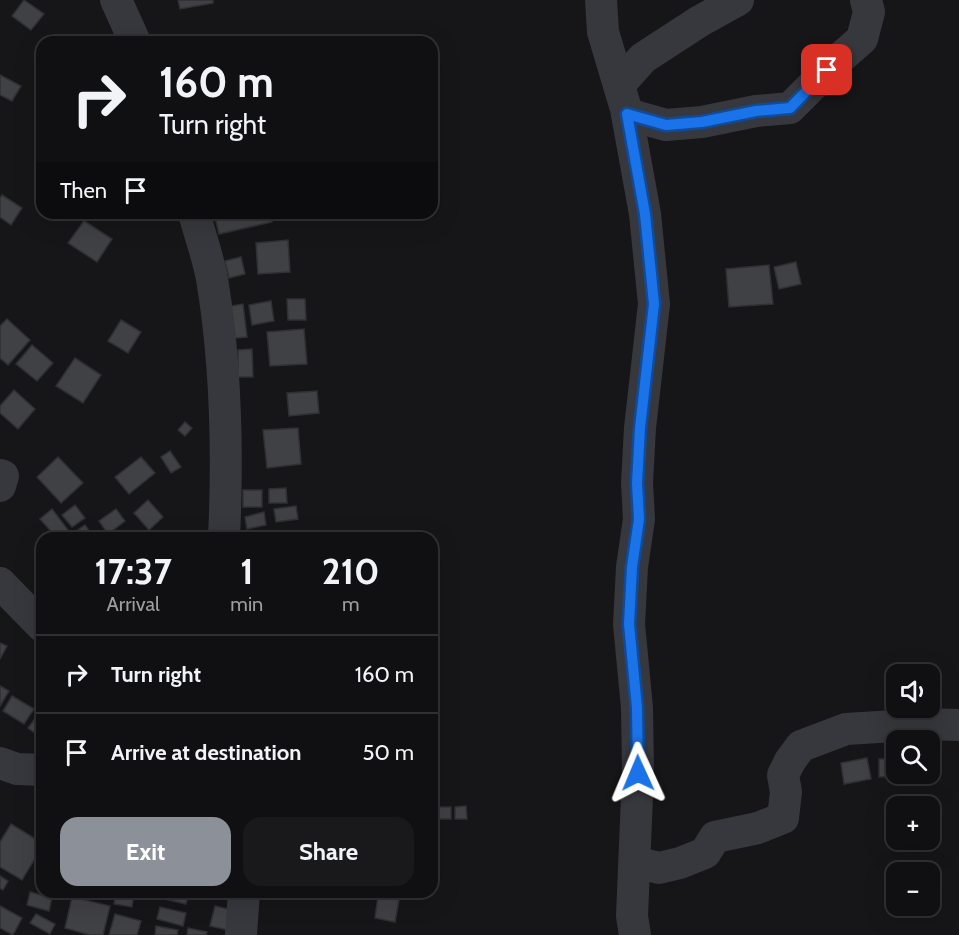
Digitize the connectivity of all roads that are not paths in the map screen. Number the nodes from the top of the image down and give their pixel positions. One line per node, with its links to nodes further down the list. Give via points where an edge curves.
1 (116, 0): 5 (street)
2 (601, 0): 6 (street, via 603,32)
3 (738, 0): 6 (street, via 643,58)
4 (866, 0): 6 (street, via 869,12 862,39 790,108 666,125)
5 (132, 36)
6 (622, 99): 16 (street, via 645,214 654,304 640,428 639,519 629,624 637,708)
7 (196, 219): 10 (street, via 212,278 222,370 227,477)
8 (0, 475): 9 (street)
9 (0, 486)
10 (224, 532)
11 (0, 583): 12 (street)
12 (36, 620)
13 (959, 725): 16 (street, via 846,729 801,746 783,775 783,818 715,837 705,853 680,863 660,868)
14 (0, 763): 15 (street)
15 (36, 770)
16 (634, 862): 19 (street)
17 (244, 898): 18 (street)
18 (241, 935)
19 (634, 935)

